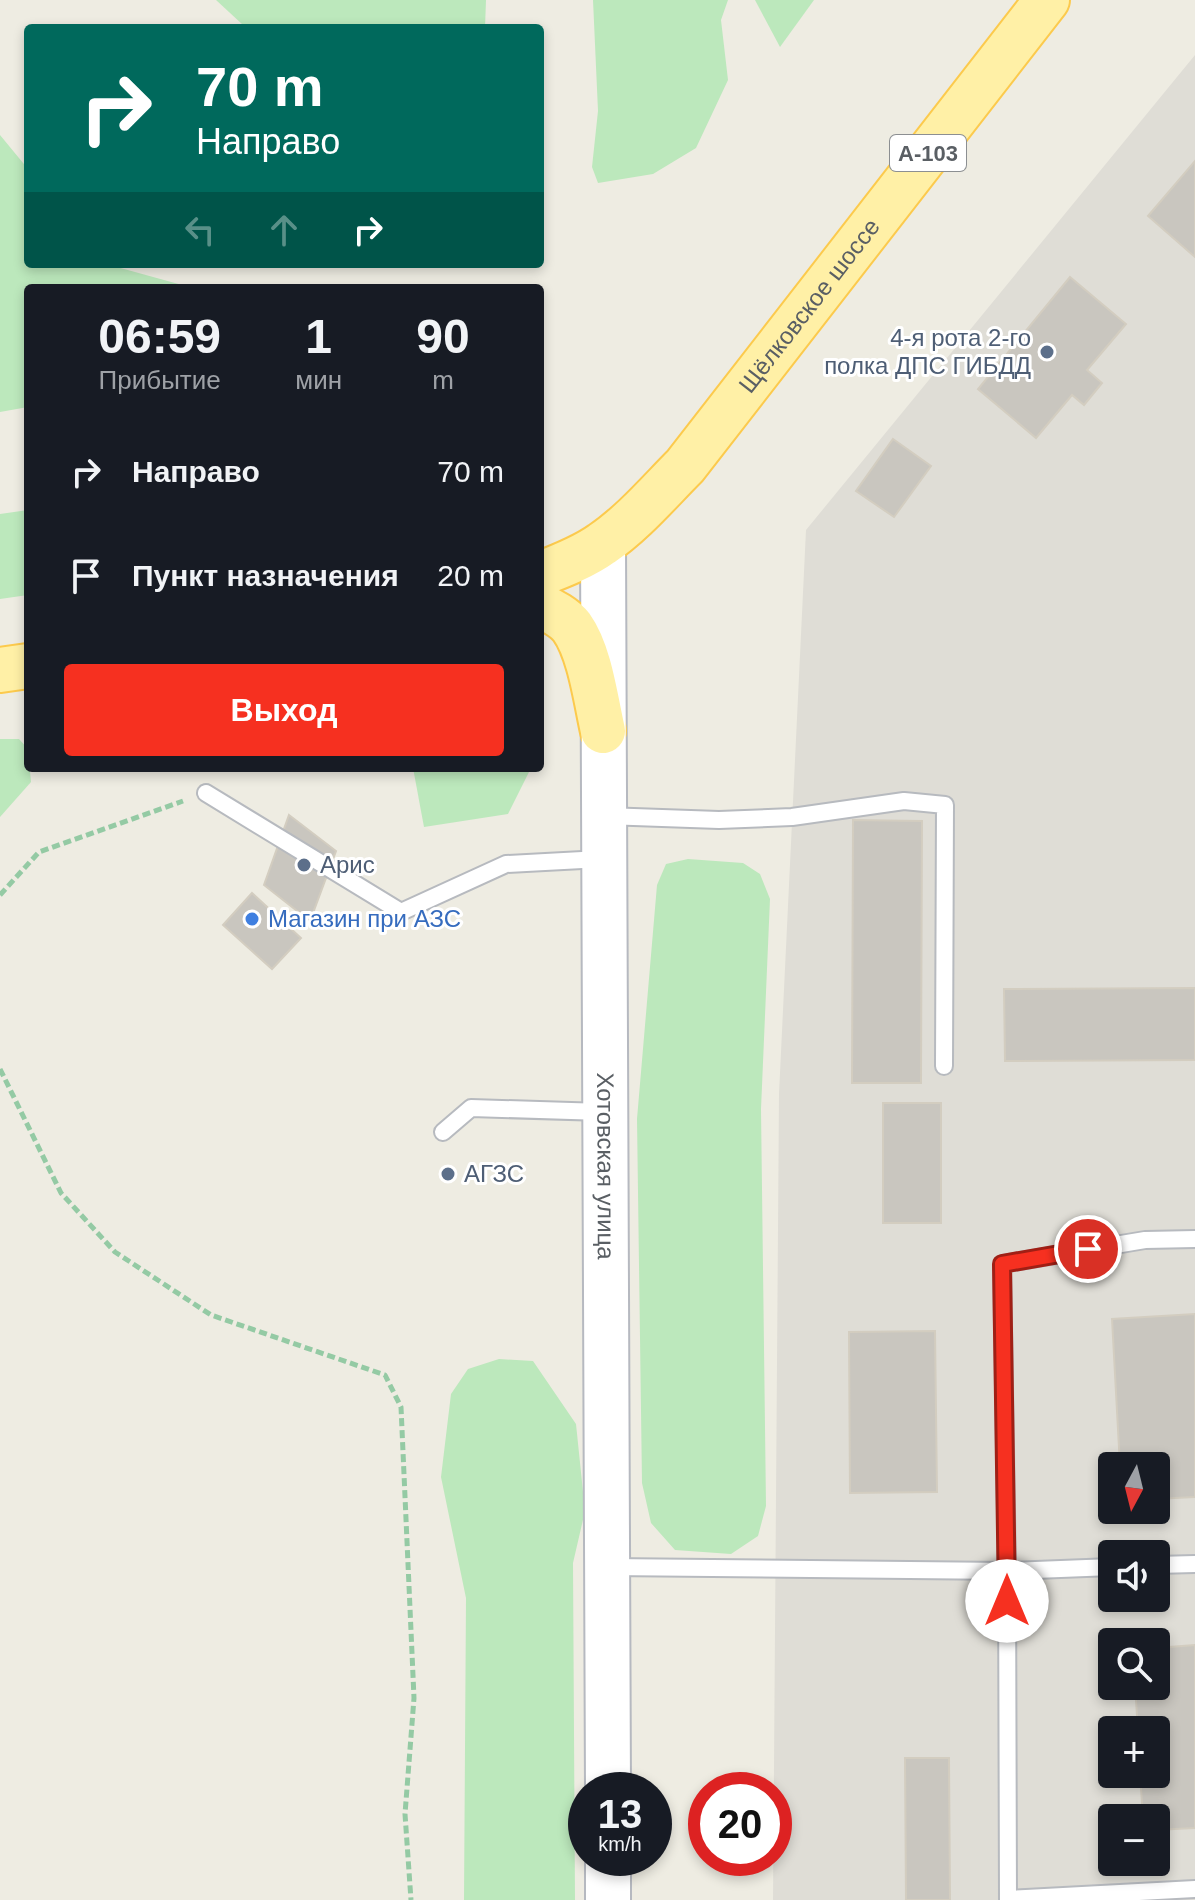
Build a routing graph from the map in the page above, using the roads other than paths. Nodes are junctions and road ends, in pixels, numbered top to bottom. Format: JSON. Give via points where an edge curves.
{"nodes":[{"id":1,"x":1047,"y":0,"type":"edge"},
{"id":2,"x":603,"y":544,"type":"junction"},
{"id":3,"x":544,"y":572,"type":"edge"},
{"id":4,"x":544,"y":608,"type":"edge"},
{"id":5,"x":24,"y":667,"type":"edge"},
{"id":6,"x":0,"y":670,"type":"edge"},
{"id":7,"x":603,"y":731,"type":"junction"},
{"id":8,"x":206,"y":793,"type":"road end"},
{"id":9,"x":604,"y":816,"type":"junction"},
{"id":10,"x":604,"y":858,"type":"junction"},
{"id":11,"x":944,"y":1066,"type":"dead end"},
{"id":12,"x":605,"y":1112,"type":"junction"},
{"id":13,"x":443,"y":1132,"type":"dead end"},
{"id":14,"x":1195,"y":1239,"type":"edge"},
{"id":15,"x":1195,"y":1564,"type":"edge"},
{"id":16,"x":1170,"y":1565,"type":"edge"},
{"id":17,"x":607,"y":1567,"type":"junction"},
{"id":18,"x":1098,"y":1568,"type":"edge"},
{"id":19,"x":1007,"y":1571,"type":"junction"},
{"id":20,"x":608,"y":1772,"type":"edge"},
{"id":21,"x":608,"y":1876,"type":"edge"},
{"id":22,"x":1195,"y":1889,"type":"edge"},
{"id":23,"x":608,"y":1900,"type":"edge"}],
"edges":[{"from":1,"to":2,"type":"main road","name":"Щёлковское шоссе","number":"А-103","via":[[685,466]]},
{"from":2,"to":3,"type":"main road","name":"Щёлковское шоссе","number":"А-103"},
{"from":2,"to":7,"type":"street","name":"Хотовская улица"},
{"from":4,"to":7,"type":"main road","via":[[571,626],[584,654]]},
{"from":5,"to":6,"type":"main road"},
{"from":7,"to":9,"type":"street","name":"Хотовская улица"},
{"from":8,"to":10,"type":"lane","via":[[401,912],[506,864]]},
{"from":9,"to":10,"type":"street","name":"Хотовская улица"},
{"from":9,"to":11,"type":"lane","via":[[719,820],[792,817],[904,801],[945,805]]},
{"from":10,"to":12,"type":"street","name":"Хотовская улица"},
{"from":12,"to":13,"type":"lane","via":[[471,1108]]},
{"from":12,"to":17,"type":"street","name":"Хотовская улица"},
{"from":14,"to":19,"type":"lane","via":[[1145,1240],[1002,1264]]},
{"from":15,"to":16,"type":"lane"},
{"from":17,"to":19,"type":"lane"},
{"from":17,"to":20,"type":"street","name":"Хотовская улица"},
{"from":18,"to":19,"type":"lane"},
{"from":19,"to":22,"type":"lane","via":[[1008,1899]]},
{"from":21,"to":23,"type":"street"}]}
